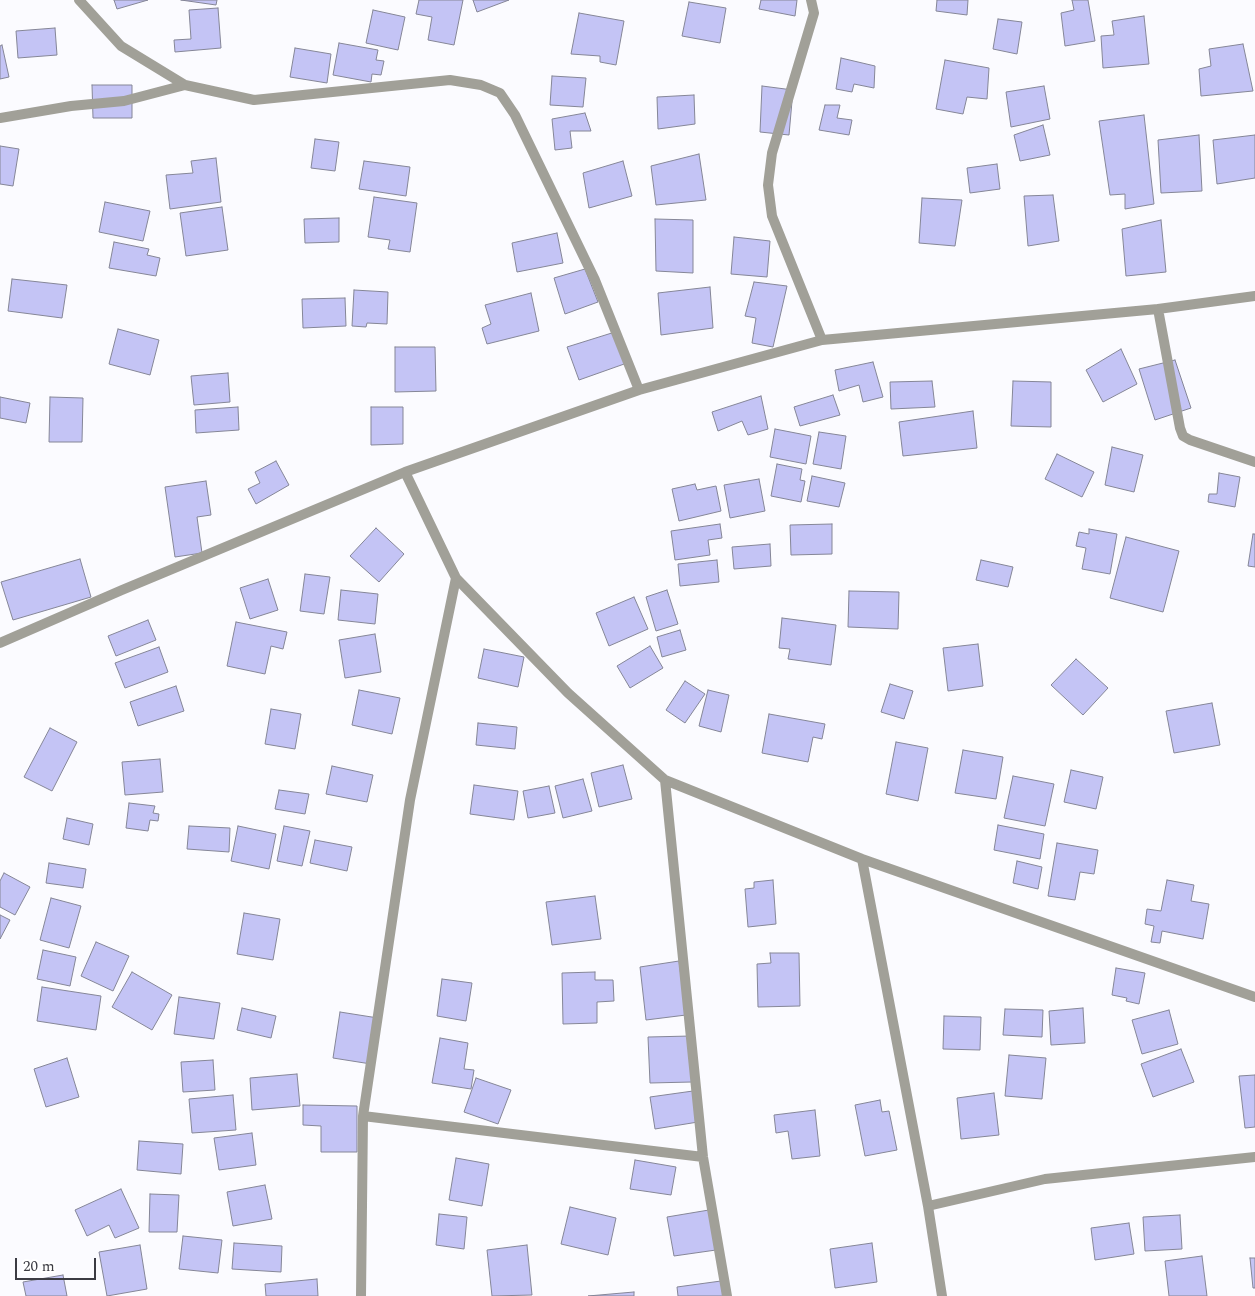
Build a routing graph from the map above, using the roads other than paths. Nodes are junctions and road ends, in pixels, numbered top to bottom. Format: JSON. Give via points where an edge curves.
{"nodes":[{"id":1,"x":79,"y":0,"type":"edge"},
{"id":2,"x":811,"y":0,"type":"edge"},
{"id":3,"x":185,"y":85,"type":"junction"},
{"id":4,"x":0,"y":118,"type":"edge"},
{"id":5,"x":1255,"y":296,"type":"edge"},
{"id":6,"x":1158,"y":309,"type":"junction"},
{"id":7,"x":822,"y":340,"type":"junction"},
{"id":8,"x":639,"y":390,"type":"junction"},
{"id":9,"x":1255,"y":462,"type":"edge"},
{"id":10,"x":405,"y":472,"type":"junction"},
{"id":11,"x":456,"y":578,"type":"junction"},
{"id":12,"x":0,"y":643,"type":"edge"},
{"id":13,"x":665,"y":780,"type":"junction"},
{"id":14,"x":862,"y":859,"type":"junction"},
{"id":15,"x":1255,"y":998,"type":"edge"},
{"id":16,"x":363,"y":1116,"type":"junction"},
{"id":17,"x":703,"y":1156,"type":"junction"},
{"id":18,"x":1255,"y":1157,"type":"edge"},
{"id":19,"x":928,"y":1206,"type":"junction"},
{"id":20,"x":360,"y":1296,"type":"edge"},
{"id":21,"x":727,"y":1296,"type":"edge"},
{"id":22,"x":942,"y":1296,"type":"edge"}],
"edges":[{"from":1,"to":3,"type":"street","via":[[121,46]]},
{"from":2,"to":7,"type":"street","via":[[814,13],[772,153],[768,185],[772,216]]},
{"from":3,"to":4,"type":"street","via":[[124,101]]},
{"from":3,"to":8,"type":"street","via":[[254,100],[450,80],[500,93],[515,115],[595,280]]},
{"from":5,"to":6,"type":"street"},
{"from":6,"to":7,"type":"street"},
{"from":6,"to":9,"type":"street","via":[[1183,436]]},
{"from":7,"to":8,"type":"street"},
{"from":8,"to":10,"type":"street"},
{"from":10,"to":11,"type":"street"},
{"from":10,"to":12,"type":"street"},
{"from":11,"to":13,"type":"street","via":[[568,693]]},
{"from":11,"to":16,"type":"street","via":[[410,800]]},
{"from":13,"to":14,"type":"street"},
{"from":13,"to":17,"type":"street"},
{"from":14,"to":15,"type":"street"},
{"from":14,"to":19,"type":"street"},
{"from":16,"to":17,"type":"street"},
{"from":16,"to":20,"type":"street"},
{"from":17,"to":21,"type":"street"},
{"from":18,"to":19,"type":"street","via":[[1045,1179]]},
{"from":19,"to":22,"type":"street"}]}
